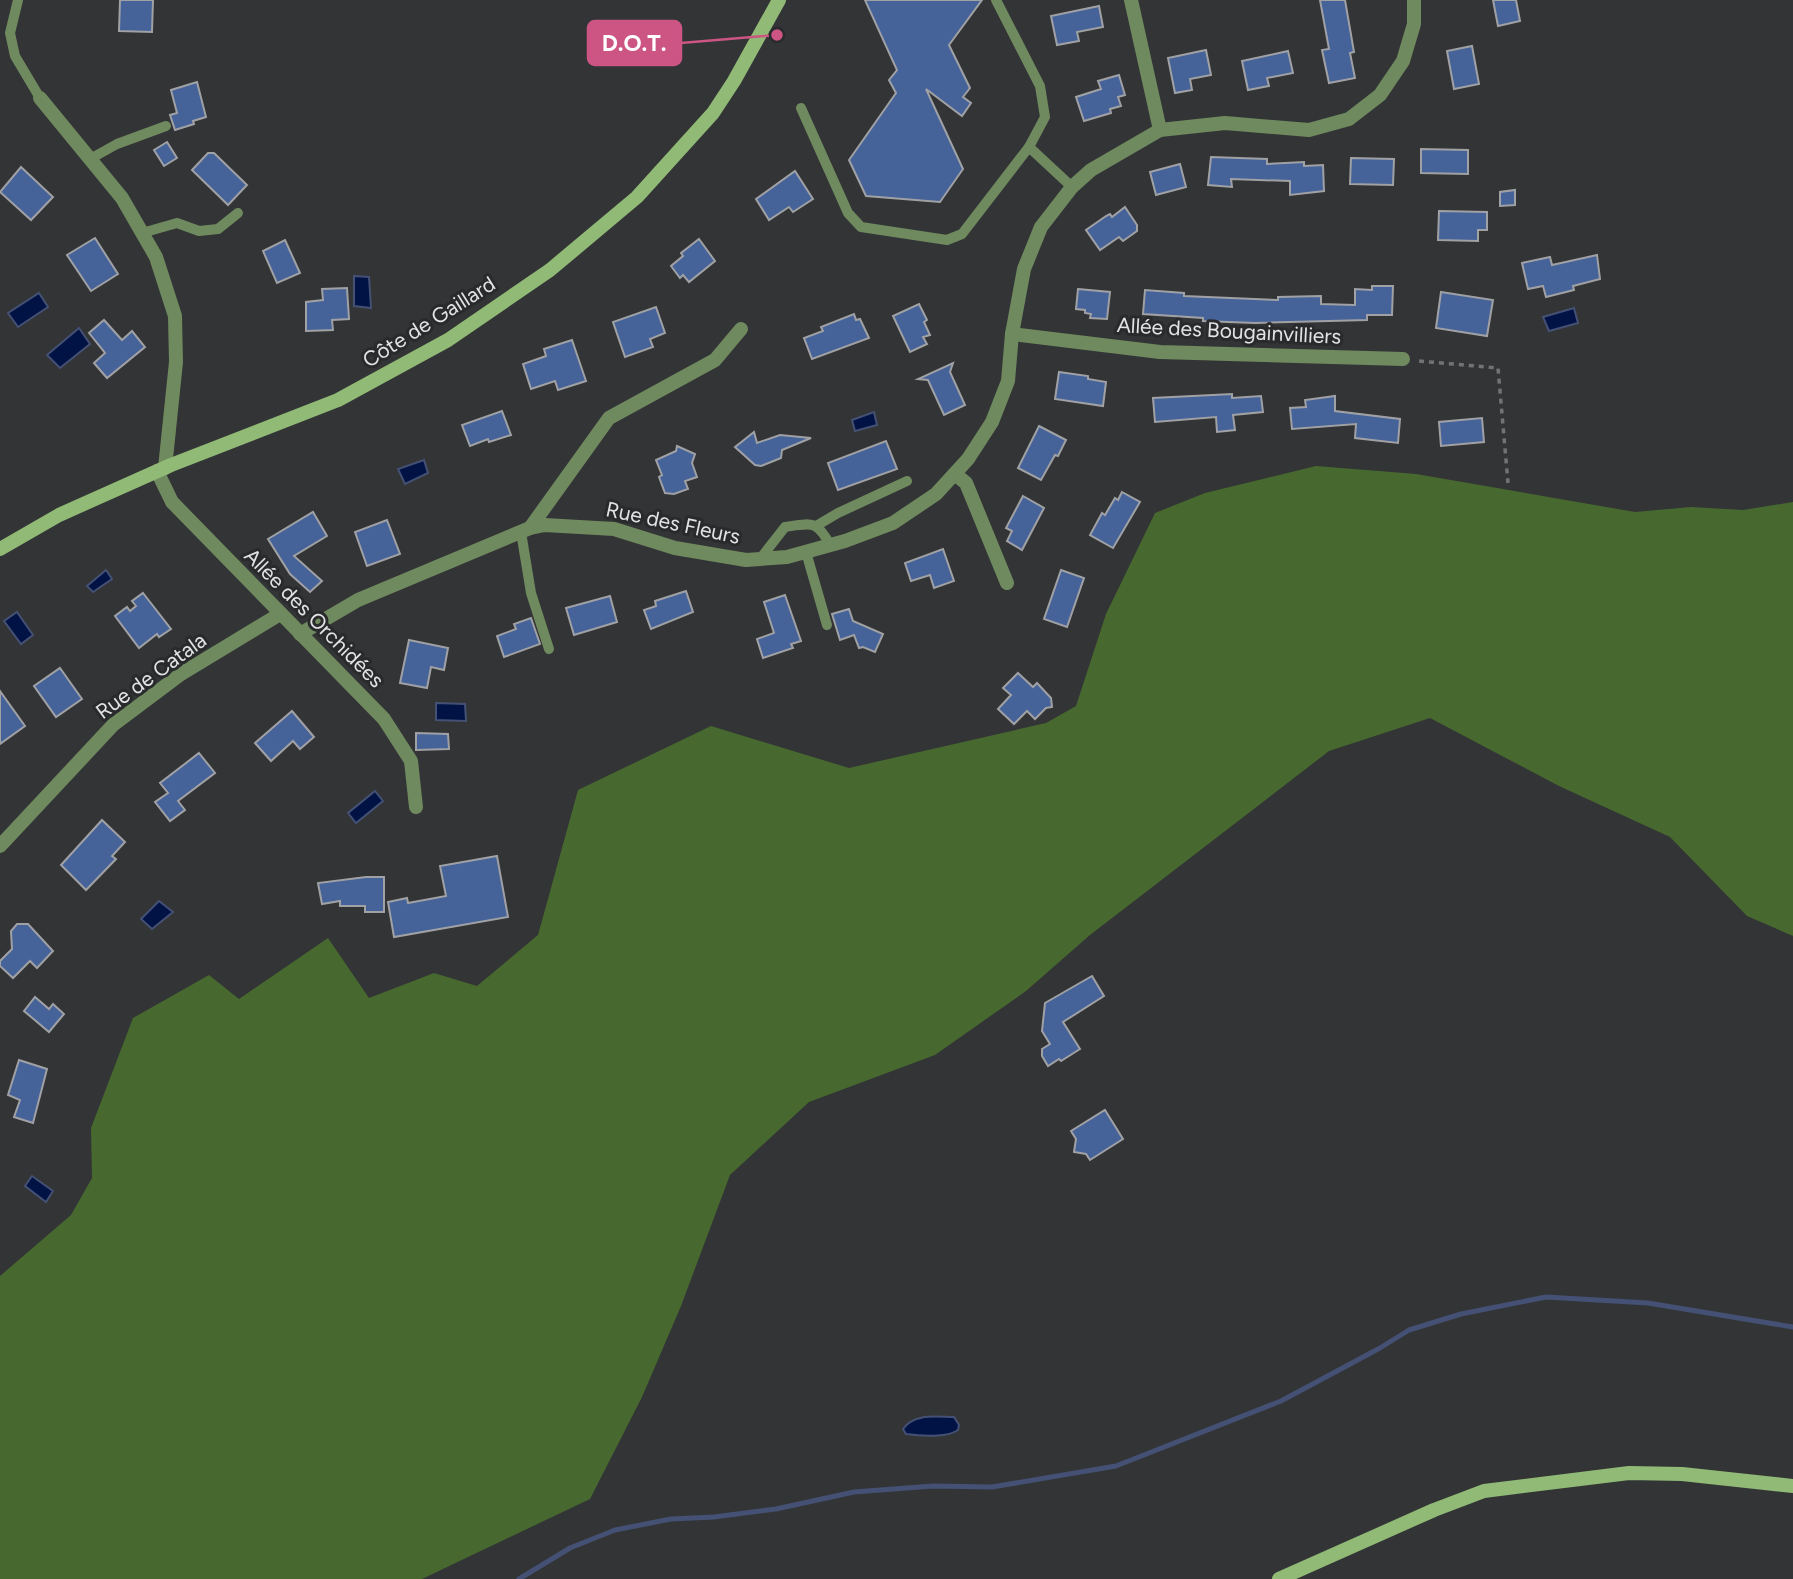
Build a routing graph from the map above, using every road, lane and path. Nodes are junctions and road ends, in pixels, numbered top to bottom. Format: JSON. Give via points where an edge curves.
{"nodes":[{"id":1,"x":18,"y":0,"type":"edge"},
{"id":2,"x":779,"y":0,"type":"edge"},
{"id":3,"x":996,"y":0,"type":"edge"},
{"id":4,"x":1131,"y":0,"type":"edge"},
{"id":5,"x":1414,"y":0,"type":"edge"},
{"id":6,"x":40,"y":98,"type":"joint"},
{"id":7,"x":801,"y":108,"type":"dead end"},
{"id":8,"x":166,"y":125,"type":"dead end"},
{"id":9,"x":1160,"y":130,"type":"junction"},
{"id":10,"x":1030,"y":147,"type":"junction"},
{"id":11,"x":90,"y":159,"type":"junction"},
{"id":12,"x":1072,"y":187,"type":"junction"},
{"id":13,"x":238,"y":213,"type":"dead end"},
{"id":14,"x":142,"y":233,"type":"junction"},
{"id":15,"x":741,"y":329,"type":"dead end"},
{"id":16,"x":1012,"y":334,"type":"junction"},
{"id":17,"x":1403,"y":359,"type":"joint"},
{"id":18,"x":161,"y":469,"type":"junction"},
{"id":19,"x":954,"y":474,"type":"junction"},
{"id":20,"x":907,"y":481,"type":"dead end"},
{"id":21,"x":1508,"y":483,"type":"dead end"},
{"id":22,"x":816,"y":526,"type":"junction"},
{"id":23,"x":526,"y":530,"type":"junction"},
{"id":24,"x":830,"y":545,"type":"junction"},
{"id":25,"x":0,"y":549,"type":"edge"},
{"id":26,"x":806,"y":552,"type":"junction"},
{"id":27,"x":761,"y":559,"type":"junction"},
{"id":28,"x":1007,"y":583,"type":"dead end"},
{"id":29,"x":280,"y":614,"type":"junction"},
{"id":30,"x":827,"y":625,"type":"dead end"},
{"id":31,"x":300,"y":634,"type":"junction"},
{"id":32,"x":549,"y":649,"type":"dead end"},
{"id":33,"x":416,"y":807,"type":"dead end"},
{"id":34,"x":0,"y":846,"type":"edge"},
{"id":35,"x":1793,"y":1486,"type":"edge"},
{"id":36,"x":1279,"y":1579,"type":"edge"}],
"edges":[{"from":1,"to":6,"type":"lane","via":[[10,33],[15,56]]},
{"from":2,"to":18,"type":"street","name":"Côte de Gaillard","via":[[706,121],[637,197],[550,270],[449,340],[350,394]]},
{"from":3,"to":10,"type":"lane","via":[[1040,86],[1045,117]]},
{"from":4,"to":9,"type":"street"},
{"from":5,"to":9,"type":"street","name":"Rue des Fleurs","via":[[1414,24],[1403,61],[1380,95],[1349,119],[1310,130],[1225,123]]},
{"from":6,"to":11,"type":"street"},
{"from":7,"to":10,"type":"lane","via":[[848,213],[861,227],[888,232],[947,240],[962,233]]},
{"from":8,"to":11,"type":"lane"},
{"from":9,"to":12,"type":"street","name":"Rue des Fleurs","via":[[1091,170]]},
{"from":10,"to":12,"type":"lane"},
{"from":11,"to":14,"type":"street","via":[[122,198]]},
{"from":12,"to":16,"type":"street","name":"Rue des Fleurs","via":[[1041,227],[1024,269]]},
{"from":13,"to":14,"type":"lane","via":[[218,229],[199,231],[177,223]]},
{"from":14,"to":18,"type":"street","via":[[156,257],[175,316],[176,362]]},
{"from":15,"to":23,"type":"street","via":[[715,359],[609,418]]},
{"from":16,"to":17,"type":"street","name":"Allée des Bougainvilliers","via":[[1160,352]]},
{"from":16,"to":19,"type":"street","name":"Rue des Fleurs","via":[[1008,381],[992,422]]},
{"from":17,"to":21,"type":"path","via":[[1498,368]]},
{"from":18,"to":25,"type":"street","name":"Côte de Gaillard","via":[[59,515]]},
{"from":18,"to":29,"type":"street","name":"Allée des Orchidées","via":[[172,502]]},
{"from":19,"to":24,"type":"street","name":"Rue des Fleurs","via":[[936,494],[893,523]]},
{"from":19,"to":28,"type":"street","via":[[966,484]]},
{"from":20,"to":22,"type":"lane"},
{"from":22,"to":24,"type":"lane"},
{"from":22,"to":27,"type":"lane","via":[[785,527]]},
{"from":23,"to":27,"type":"street","name":"Rue des Fleurs","via":[[545,525],[614,529],[676,548]]},
{"from":23,"to":31,"type":"street","name":"Rue des Fleurs","via":[[358,600]]},
{"from":23,"to":32,"type":"lane","via":[[531,593]]},
{"from":24,"to":26,"type":"street","name":"Rue des Fleurs"},
{"from":26,"to":27,"type":"street","name":"Rue des Fleurs"},
{"from":26,"to":30,"type":"lane"},
{"from":29,"to":31,"type":"street","name":"Allée des Orchidées"},
{"from":29,"to":34,"type":"street","name":"Rue de Catala","via":[[181,674],[113,725]]},
{"from":31,"to":33,"type":"street","name":"Allée des Orchidées","via":[[384,719],[411,761]]},
{"from":35,"to":36,"type":"street","via":[[1629,1473],[1484,1492]]}]}
